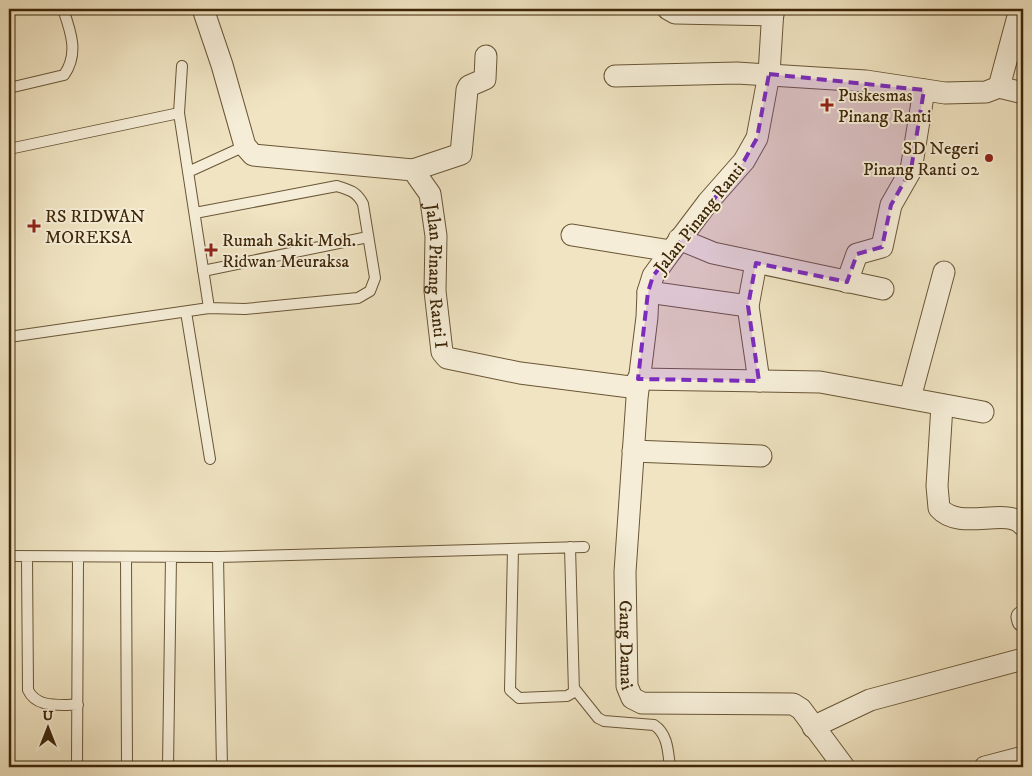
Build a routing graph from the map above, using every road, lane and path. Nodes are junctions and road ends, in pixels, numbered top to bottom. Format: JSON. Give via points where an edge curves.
{"nodes":[{"id":1,"x":64,"y":9,"type":"edge"},
{"id":2,"x":203,"y":9,"type":"edge"},
{"id":3,"x":668,"y":9,"type":"edge"},
{"id":4,"x":1020,"y":9,"type":"edge"},
{"id":5,"x":773,"y":12,"type":"edge"},
{"id":6,"x":486,"y":56,"type":"dead end"},
{"id":7,"x":182,"y":66,"type":"dead end"},
{"id":8,"x":769,"y":74,"type":"junction"},
{"id":9,"x":615,"y":76,"type":"dead end"},
{"id":10,"x":999,"y":87,"type":"junction"},
{"id":11,"x":9,"y":88,"type":"edge"},
{"id":12,"x":924,"y":90,"type":"junction"},
{"id":13,"x":1023,"y":93,"type":"edge"},
{"id":14,"x":179,"y":113,"type":"junction"},
{"id":15,"x":245,"y":146,"type":"junction"},
{"id":16,"x":9,"y":148,"type":"edge"},
{"id":17,"x":413,"y":170,"type":"junction"},
{"id":18,"x":188,"y":172,"type":"junction"},
{"id":19,"x":195,"y":213,"type":"junction"},
{"id":20,"x":572,"y":235,"type":"dead end"},
{"id":21,"x":368,"y":237,"type":"junction"},
{"id":22,"x":675,"y":245,"type":"junction"},
{"id":23,"x":756,"y":263,"type":"junction"},
{"id":24,"x":203,"y":270,"type":"junction"},
{"id":25,"x":944,"y":272,"type":"dead end"},
{"id":26,"x":847,"y":282,"type":"junction"},
{"id":27,"x":883,"y":289,"type":"dead end"},
{"id":28,"x":648,"y":292,"type":"junction"},
{"id":29,"x":748,"y":306,"type":"junction"},
{"id":30,"x":209,"y":308,"type":"junction"},
{"id":31,"x":186,"y":312,"type":"junction"},
{"id":32,"x":9,"y":337,"type":"edge"},
{"id":33,"x":759,"y":381,"type":"junction"},
{"id":34,"x":638,"y":383,"type":"junction"},
{"id":35,"x":910,"y":398,"type":"junction"},
{"id":36,"x":942,"y":405,"type":"junction"},
{"id":37,"x":983,"y":412,"type":"dead end"},
{"id":38,"x":634,"y":451,"type":"junction"},
{"id":39,"x":761,"y":456,"type":"dead end"},
{"id":40,"x":210,"y":459,"type":"dead end"},
{"id":41,"x":629,"y":519,"type":"joint"},
{"id":42,"x":1023,"y":525,"type":"edge"},
{"id":43,"x":570,"y":548,"type":"junction"},
{"id":44,"x":584,"y":548,"type":"dead end"},
{"id":45,"x":513,"y":549,"type":"junction"},
{"id":46,"x":9,"y":556,"type":"edge"},
{"id":47,"x":27,"y":556,"type":"junction"},
{"id":48,"x":78,"y":557,"type":"junction"},
{"id":49,"x":171,"y":557,"type":"junction"},
{"id":50,"x":126,"y":558,"type":"junction"},
{"id":51,"x":218,"y":558,"type":"junction"},
{"id":52,"x":1023,"y":659,"type":"edge"},
{"id":53,"x":574,"y":688,"type":"junction"},
{"id":54,"x":78,"y":704,"type":"junction"},
{"id":55,"x":813,"y":727,"type":"junction"},
{"id":56,"x":1023,"y":757,"type":"edge"},
{"id":57,"x":77,"y":767,"type":"edge"},
{"id":58,"x":127,"y":767,"type":"edge"},
{"id":59,"x":168,"y":767,"type":"edge"},
{"id":60,"x":222,"y":767,"type":"edge"},
{"id":61,"x":670,"y":767,"type":"edge"},
{"id":62,"x":844,"y":767,"type":"edge"},
{"id":63,"x":985,"y":767,"type":"edge"}],
"edges":[{"from":1,"to":11,"type":"lane","via":[[72,36],[72,64],[64,75]]},
{"from":2,"to":15,"type":"street"},
{"from":3,"to":5,"type":"street","via":[[675,13]]},
{"from":4,"to":10,"type":"street"},
{"from":5,"to":8,"type":"street","name":"Jalan Pinang Ranti"},
{"from":6,"to":17,"type":"street","via":[[484,80],[467,90],[461,154]]},
{"from":7,"to":14,"type":"lane"},
{"from":8,"to":9,"type":"street"},
{"from":8,"to":12,"type":"street","via":[[866,81]]},
{"from":8,"to":22,"type":"street","name":"Jalan Pinang Ranti","via":[[757,138],[744,161]]},
{"from":10,"to":12,"type":"street","via":[[971,94]]},
{"from":10,"to":13,"type":"street"},
{"from":12,"to":26,"type":"street","via":[[911,170],[891,205],[882,247],[856,254]]},
{"from":14,"to":16,"type":"lane"},
{"from":14,"to":18,"type":"lane"},
{"from":15,"to":17,"type":"street","via":[[253,155]]},
{"from":15,"to":18,"type":"lane"},
{"from":17,"to":34,"type":"street","name":"Jalan Pinang Ranti I","via":[[430,194],[436,236],[435,291],[442,352],[447,358],[520,373]]},
{"from":18,"to":19,"type":"lane"},
{"from":19,"to":21,"type":"lane","via":[[337,186],[359,195]]},
{"from":19,"to":24,"type":"lane"},
{"from":20,"to":22,"type":"street"},
{"from":21,"to":24,"type":"lane"},
{"from":21,"to":30,"type":"lane","via":[[374,278],[370,292],[364,296],[244,309]]},
{"from":22,"to":23,"type":"street"},
{"from":22,"to":28,"type":"street","name":"Jalan Pinang Ranti","via":[[654,276]]},
{"from":23,"to":26,"type":"street"},
{"from":23,"to":29,"type":"street"},
{"from":24,"to":30,"type":"lane"},
{"from":25,"to":35,"type":"street"},
{"from":26,"to":27,"type":"street"},
{"from":28,"to":29,"type":"street"},
{"from":28,"to":34,"type":"street","name":"Jalan Pinang Ranti"},
{"from":29,"to":33,"type":"street"},
{"from":30,"to":31,"type":"lane"},
{"from":31,"to":32,"type":"lane"},
{"from":31,"to":40,"type":"lane"},
{"from":33,"to":34,"type":"street","name":"Jalan Pinang Ranti I"},
{"from":33,"to":35,"type":"street","name":"Jalan Pinang Ranti I","via":[[820,382]]},
{"from":34,"to":38,"type":"street","name":"Jalan Pinang Ranti"},
{"from":35,"to":36,"type":"street","name":"Jalan Pinang Ranti I"},
{"from":36,"to":37,"type":"street","name":"Jalan Pinang Ranti I"},
{"from":36,"to":42,"type":"street","via":[[936,486],[939,508],[958,518],[1016,519]]},
{"from":38,"to":39,"type":"street"},
{"from":38,"to":41,"type":"street","name":"Jalan Pinang Ranti"},
{"from":41,"to":55,"type":"street","name":"Gang Damai","via":[[625,611],[627,686],[632,698],[642,703],[793,704],[801,709]]},
{"from":43,"to":44,"type":"lane"},
{"from":43,"to":45,"type":"lane"},
{"from":43,"to":53,"type":"lane"},
{"from":45,"to":51,"type":"lane"},
{"from":45,"to":53,"type":"lane","via":[[511,693],[519,698],[571,696]]},
{"from":46,"to":47,"type":"lane"},
{"from":47,"to":48,"type":"lane"},
{"from":47,"to":54,"type":"lane","via":[[28,690],[38,702]]},
{"from":48,"to":50,"type":"lane"},
{"from":48,"to":54,"type":"lane"},
{"from":49,"to":50,"type":"lane"},
{"from":49,"to":51,"type":"lane"},
{"from":49,"to":59,"type":"lane"},
{"from":50,"to":58,"type":"lane"},
{"from":51,"to":60,"type":"lane"},
{"from":52,"to":55,"type":"street","via":[[870,700]]},
{"from":53,"to":61,"type":"lane","via":[[604,721],[654,724],[659,728],[667,747]]},
{"from":54,"to":57,"type":"lane"},
{"from":55,"to":62,"type":"street"},
{"from":56,"to":63,"type":"street"}]}
